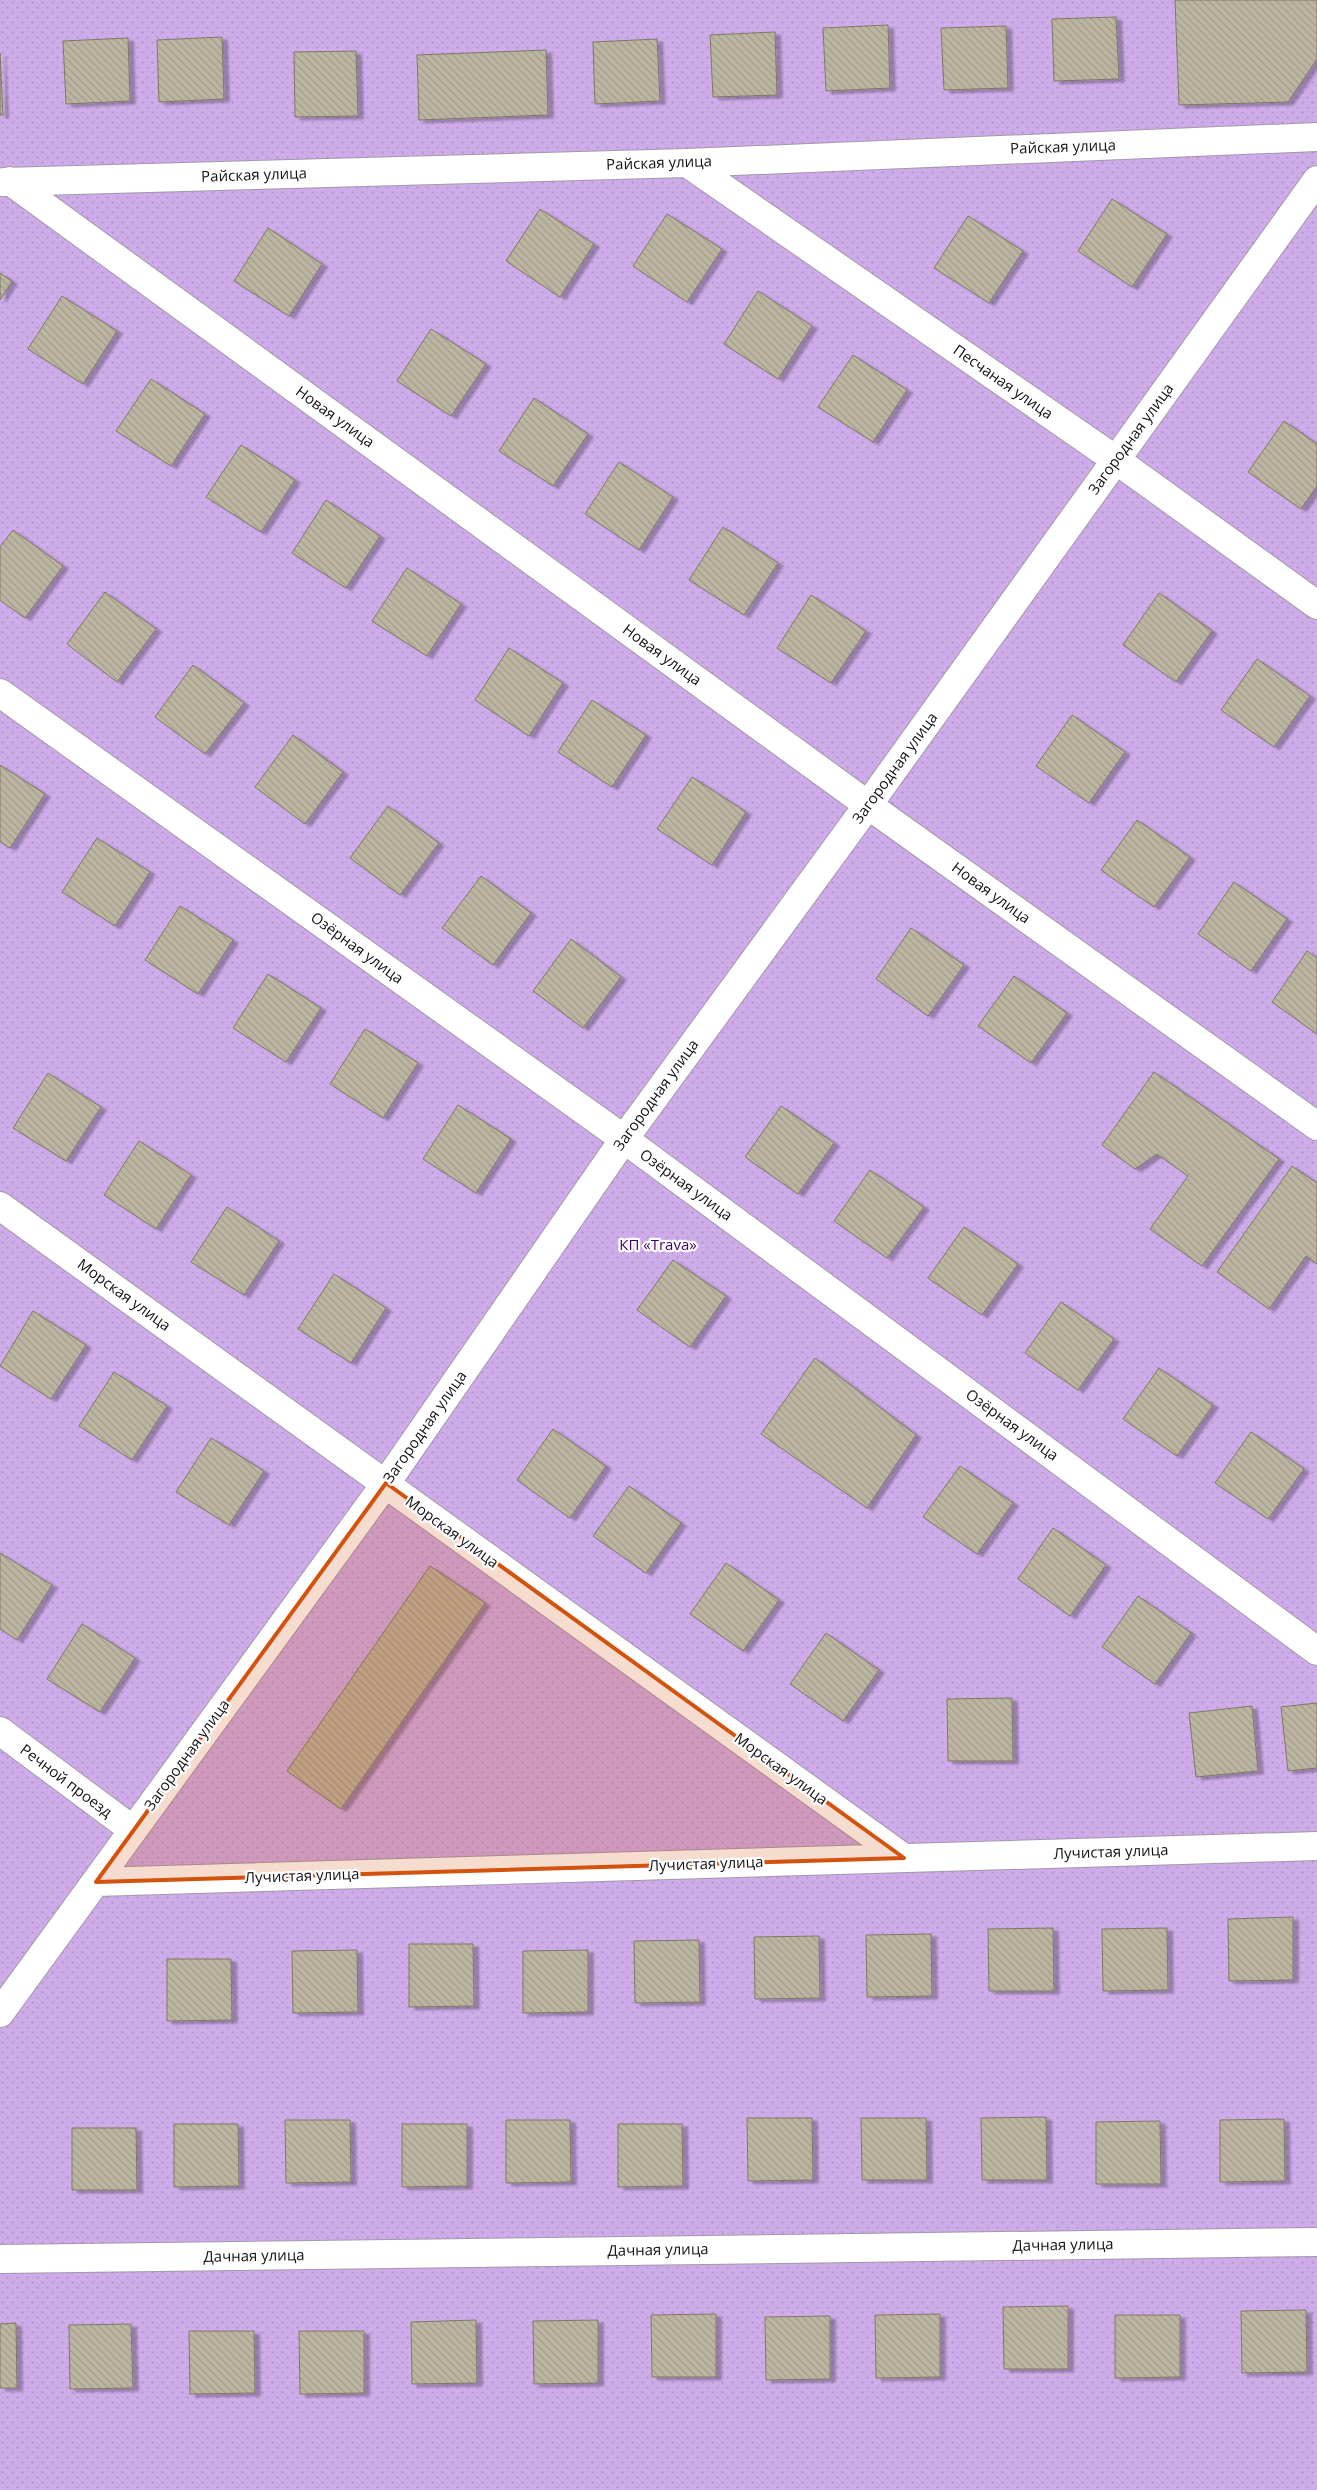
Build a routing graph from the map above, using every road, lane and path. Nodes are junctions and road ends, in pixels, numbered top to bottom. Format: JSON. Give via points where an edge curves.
{"nodes":[{"id":1,"x":1317,"y":137,"type":"edge"},
{"id":2,"x":687,"y":162,"type":"junction"},
{"id":3,"x":1317,"y":180,"type":"edge"},
{"id":4,"x":5,"y":182,"type":"edge"},
{"id":5,"x":1116,"y":460,"type":"junction"},
{"id":6,"x":1317,"y":605,"type":"edge"},
{"id":7,"x":0,"y":693,"type":"edge"},
{"id":8,"x":868,"y":805,"type":"junction"},
{"id":9,"x":1317,"y":1126,"type":"edge"},
{"id":10,"x":624,"y":1139,"type":"junction"},
{"id":11,"x":0,"y":1206,"type":"edge"},
{"id":12,"x":386,"y":1483,"type":"junction"},
{"id":13,"x":1317,"y":1651,"type":"edge"},
{"id":14,"x":0,"y":1732,"type":"edge"},
{"id":15,"x":133,"y":1830,"type":"junction"},
{"id":16,"x":1317,"y":1846,"type":"edge"},
{"id":17,"x":904,"y":1858,"type":"junction"},
{"id":18,"x":96,"y":1882,"type":"junction"},
{"id":19,"x":0,"y":2013,"type":"edge"},
{"id":20,"x":1317,"y":2242,"type":"edge"},
{"id":21,"x":0,"y":2259,"type":"edge"}],
"edges":[{"from":1,"to":2,"type":"street","name":"Райская улица"},
{"from":2,"to":4,"type":"street","name":"Райская улица"},
{"from":2,"to":5,"type":"street","name":"Песчаная улица"},
{"from":3,"to":5,"type":"street","name":"Загородная улица"},
{"from":4,"to":8,"type":"street","name":"Новая улица"},
{"from":5,"to":6,"type":"street","name":"Песчаная улица"},
{"from":5,"to":8,"type":"street","name":"Загородная улица"},
{"from":7,"to":10,"type":"street","name":"Озёрная улица"},
{"from":8,"to":9,"type":"street","name":"Новая улица"},
{"from":8,"to":10,"type":"street","name":"Загородная улица"},
{"from":10,"to":12,"type":"street","name":"Загородная улица"},
{"from":10,"to":13,"type":"street","name":"Озёрная улица"},
{"from":11,"to":12,"type":"street","name":"Морская улица"},
{"from":12,"to":15,"type":"street","name":"Загородная улица"},
{"from":12,"to":17,"type":"street","name":"Морская улица"},
{"from":14,"to":15,"type":"street","name":"Речной проезд"},
{"from":15,"to":18,"type":"street","name":"Загородная улица"},
{"from":16,"to":17,"type":"street","name":"Лучистая улица"},
{"from":17,"to":18,"type":"street","name":"Лучистая улица"},
{"from":18,"to":19,"type":"street","name":"Загородная улица"},
{"from":20,"to":21,"type":"street","name":"Дачная улица"}]}
